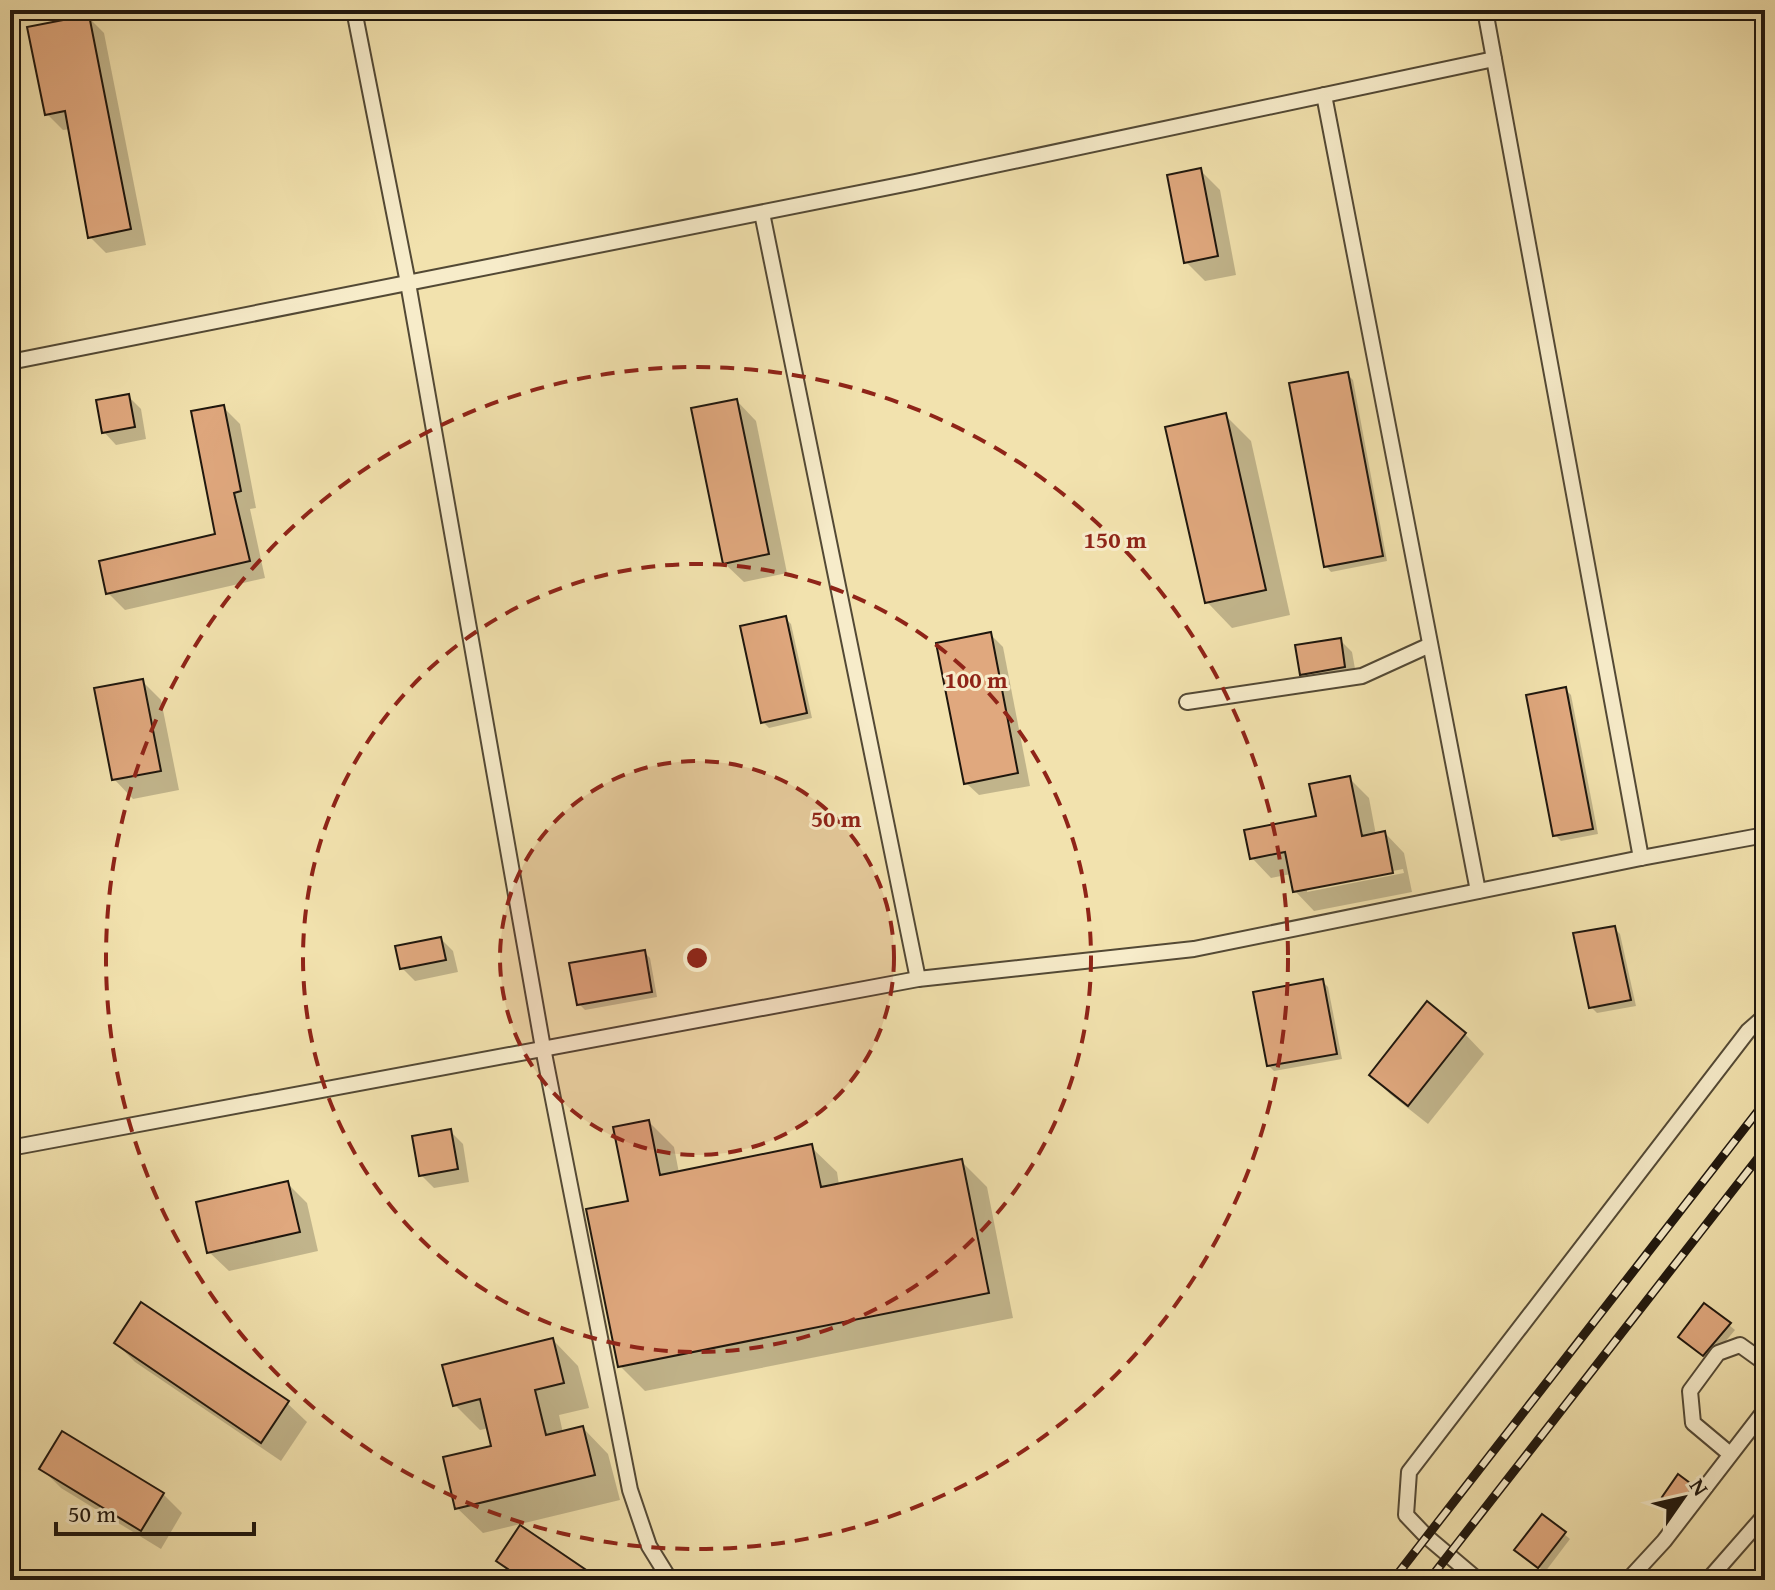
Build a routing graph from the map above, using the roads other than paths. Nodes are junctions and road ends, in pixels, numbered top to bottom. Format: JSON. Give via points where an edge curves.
{"nodes":[{"id":1,"x":354,"y":10,"type":"edge"},
{"id":2,"x":1485,"y":10,"type":"edge"},
{"id":3,"x":1494,"y":59,"type":"junction"},
{"id":4,"x":1324,"y":95,"type":"junction"},
{"id":5,"x":762,"y":213,"type":"junction"},
{"id":6,"x":408,"y":283,"type":"junction"},
{"id":7,"x":10,"y":362,"type":"edge"},
{"id":8,"x":1430,"y":645,"type":"junction"},
{"id":9,"x":1187,"y":702,"type":"dead end"},
{"id":10,"x":1765,"y":835,"type":"edge"},
{"id":11,"x":1641,"y":858,"type":"junction"},
{"id":12,"x":1478,"y":891,"type":"junction"},
{"id":13,"x":918,"y":979,"type":"junction"},
{"id":14,"x":1765,"y":1016,"type":"edge"},
{"id":15,"x":543,"y":1048,"type":"junction"},
{"id":16,"x":10,"y":1148,"type":"edge"},
{"id":17,"x":1765,"y":1363,"type":"edge"},
{"id":18,"x":1765,"y":1410,"type":"edge"},
{"id":19,"x":1730,"y":1454,"type":"junction"},
{"id":20,"x":1765,"y":1515,"type":"edge"},
{"id":21,"x":670,"y":1580,"type":"edge"},
{"id":22,"x":1478,"y":1580,"type":"edge"},
{"id":23,"x":1628,"y":1580,"type":"edge"},
{"id":24,"x":1708,"y":1580,"type":"edge"}],
"edges":[{"from":1,"to":6,"type":"lane"},
{"from":2,"to":3,"type":"lane"},
{"from":3,"to":4,"type":"lane"},
{"from":3,"to":11,"type":"lane"},
{"from":4,"to":5,"type":"lane"},
{"from":4,"to":8,"type":"lane"},
{"from":5,"to":6,"type":"lane"},
{"from":5,"to":13,"type":"lane"},
{"from":6,"to":7,"type":"lane"},
{"from":6,"to":15,"type":"lane"},
{"from":8,"to":9,"type":"lane","via":[[1362,676]]},
{"from":8,"to":12,"type":"lane"},
{"from":10,"to":11,"type":"lane"},
{"from":11,"to":12,"type":"lane"},
{"from":12,"to":13,"type":"lane","via":[[1194,949]]},
{"from":13,"to":15,"type":"lane"},
{"from":14,"to":22,"type":"lane","via":[[1748,1031],[1409,1472],[1406,1515]]},
{"from":15,"to":16,"type":"lane"},
{"from":15,"to":21,"type":"lane","via":[[630,1490],[649,1546]]},
{"from":17,"to":19,"type":"lane","via":[[1740,1345],[1718,1353],[1690,1391],[1693,1423]]},
{"from":18,"to":19,"type":"lane"},
{"from":19,"to":23,"type":"lane"},
{"from":20,"to":24,"type":"lane"}]}
